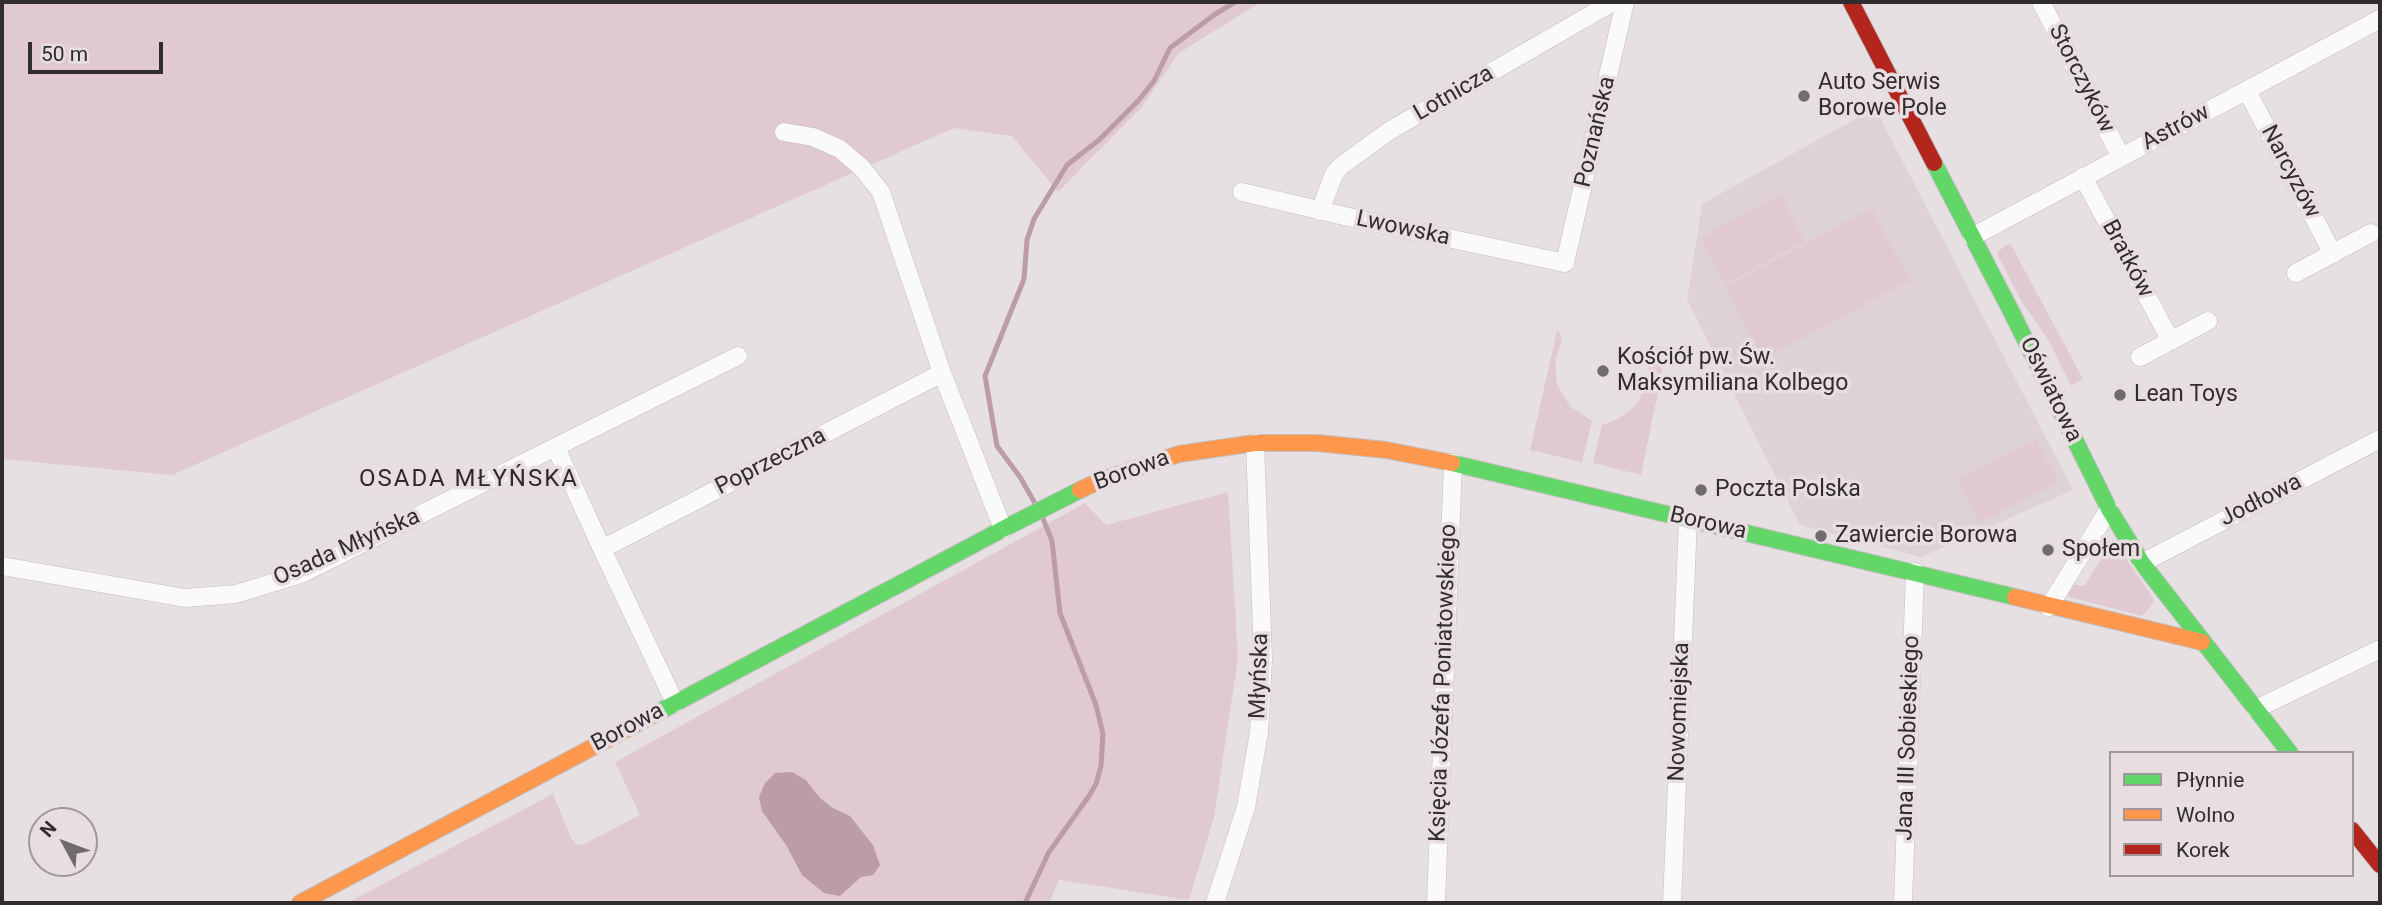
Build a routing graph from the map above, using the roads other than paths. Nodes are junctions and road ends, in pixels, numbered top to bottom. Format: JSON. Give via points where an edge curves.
{"nodes":[{"id":1,"x":1613,"y":2,"type":"edge"},
{"id":2,"x":1625,"y":2,"type":"edge"},
{"id":3,"x":1851,"y":2,"type":"edge"},
{"id":4,"x":2040,"y":2,"type":"edge"},
{"id":5,"x":2380,"y":19,"type":"edge"},
{"id":6,"x":2246,"y":91,"type":"junction"},
{"id":7,"x":784,"y":132,"type":"dead end"},
{"id":8,"x":2121,"y":157,"type":"junction"},
{"id":9,"x":2083,"y":177,"type":"junction"},
{"id":10,"x":1242,"y":192,"type":"dead end"},
{"id":11,"x":1320,"y":211,"type":"junction"},
{"id":12,"x":2371,"y":233,"type":"dead end"},
{"id":13,"x":1972,"y":237,"type":"junction"},
{"id":14,"x":2333,"y":254,"type":"junction"},
{"id":15,"x":1565,"y":263,"type":"joint"},
{"id":16,"x":2295,"y":274,"type":"dead end"},
{"id":17,"x":2208,"y":321,"type":"dead end"},
{"id":18,"x":2171,"y":341,"type":"junction"},
{"id":19,"x":738,"y":356,"type":"dead end"},
{"id":20,"x":2140,"y":357,"type":"dead end"},
{"id":21,"x":942,"y":373,"type":"junction"},
{"id":22,"x":2380,"y":439,"type":"edge"},
{"id":23,"x":1255,"y":443,"type":"junction"},
{"id":24,"x":556,"y":448,"type":"junction"},
{"id":25,"x":1453,"y":463,"type":"junction"},
{"id":26,"x":2109,"y":509,"type":"junction"},
{"id":27,"x":1688,"y":520,"type":"junction"},
{"id":28,"x":1003,"y":529,"type":"junction"},
{"id":29,"x":602,"y":549,"type":"junction"},
{"id":30,"x":2142,"y":563,"type":"junction"},
{"id":31,"x":2,"y":566,"type":"edge"},
{"id":32,"x":1915,"y":572,"type":"junction"},
{"id":33,"x":2049,"y":607,"type":"junction"},
{"id":34,"x":2202,"y":642,"type":"junction"},
{"id":35,"x":2380,"y":649,"type":"edge"},
{"id":36,"x":675,"y":703,"type":"junction"},
{"id":37,"x":2256,"y":709,"type":"junction"},
{"id":38,"x":2288,"y":751,"type":"edge"},
{"id":39,"x":2354,"y":832,"type":"edge"},
{"id":40,"x":2380,"y":865,"type":"edge"},
{"id":41,"x":300,"y":903,"type":"edge"},
{"id":42,"x":1216,"y":903,"type":"edge"},
{"id":43,"x":1436,"y":903,"type":"edge"},
{"id":44,"x":1672,"y":903,"type":"edge"},
{"id":45,"x":1903,"y":903,"type":"edge"}],
"edges":[{"from":1,"to":11,"type":"street","name":"Lotnicza","via":[[1389,131],[1334,174]]},
{"from":2,"to":15,"type":"street","name":"Poznańska"},
{"from":3,"to":13,"type":"street","name":"Oświatowa"},
{"from":4,"to":8,"type":"street","name":"Storczyków"},
{"from":5,"to":6,"type":"street","name":"Astrów"},
{"from":6,"to":8,"type":"street","name":"Astrów"},
{"from":6,"to":14,"type":"street","name":"Narcyzów"},
{"from":7,"to":21,"type":"street","via":[[840,149],[880,192]]},
{"from":8,"to":9,"type":"street","name":"Astrów"},
{"from":9,"to":13,"type":"street","name":"Astrów"},
{"from":9,"to":18,"type":"street","name":"Bratków"},
{"from":10,"to":11,"type":"street","name":"Lwowska"},
{"from":11,"to":15,"type":"street","name":"Lwowska"},
{"from":12,"to":14,"type":"street"},
{"from":13,"to":26,"type":"street","name":"Oświatowa"},
{"from":14,"to":16,"type":"street"},
{"from":17,"to":18,"type":"street"},
{"from":18,"to":20,"type":"street"},
{"from":19,"to":24,"type":"street","name":"Osada Młyńska"},
{"from":21,"to":28,"type":"street"},
{"from":21,"to":29,"type":"street","name":"Poprzeczna"},
{"from":22,"to":30,"type":"street","name":"Jodłowa"},
{"from":23,"to":25,"type":"street","name":"Borowa","via":[[1372,448]]},
{"from":23,"to":28,"type":"street","name":"Borowa","via":[[1179,454],[1099,481]]},
{"from":23,"to":42,"type":"street","name":"Młyńska","via":[[1264,659],[1259,732],[1246,807]]},
{"from":24,"to":29,"type":"street"},
{"from":24,"to":31,"type":"street","name":"Osada Młyńska","via":[[300,574],[236,594],[185,598]]},
{"from":25,"to":27,"type":"street","name":"Borowa"},
{"from":25,"to":43,"type":"street","name":"Księcia Józefa Poniatowskiego"},
{"from":26,"to":30,"type":"street","name":"Oświatowa"},
{"from":26,"to":33,"type":"street"},
{"from":27,"to":32,"type":"street","name":"Borowa"},
{"from":27,"to":44,"type":"street","name":"Nowomiejska"},
{"from":28,"to":36,"type":"street","name":"Borowa"},
{"from":29,"to":36,"type":"street"},
{"from":30,"to":34,"type":"street","name":"Oświatowa"},
{"from":32,"to":33,"type":"street","name":"Borowa"},
{"from":32,"to":45,"type":"street","name":"Jana III Sobieskiego"},
{"from":33,"to":34,"type":"street","name":"Borowa"},
{"from":34,"to":37,"type":"street","name":"Oświatowa"},
{"from":35,"to":37,"type":"street"},
{"from":36,"to":41,"type":"street","name":"Borowa"},
{"from":37,"to":38,"type":"street","name":"Oświatowa"},
{"from":39,"to":40,"type":"street"}]}
